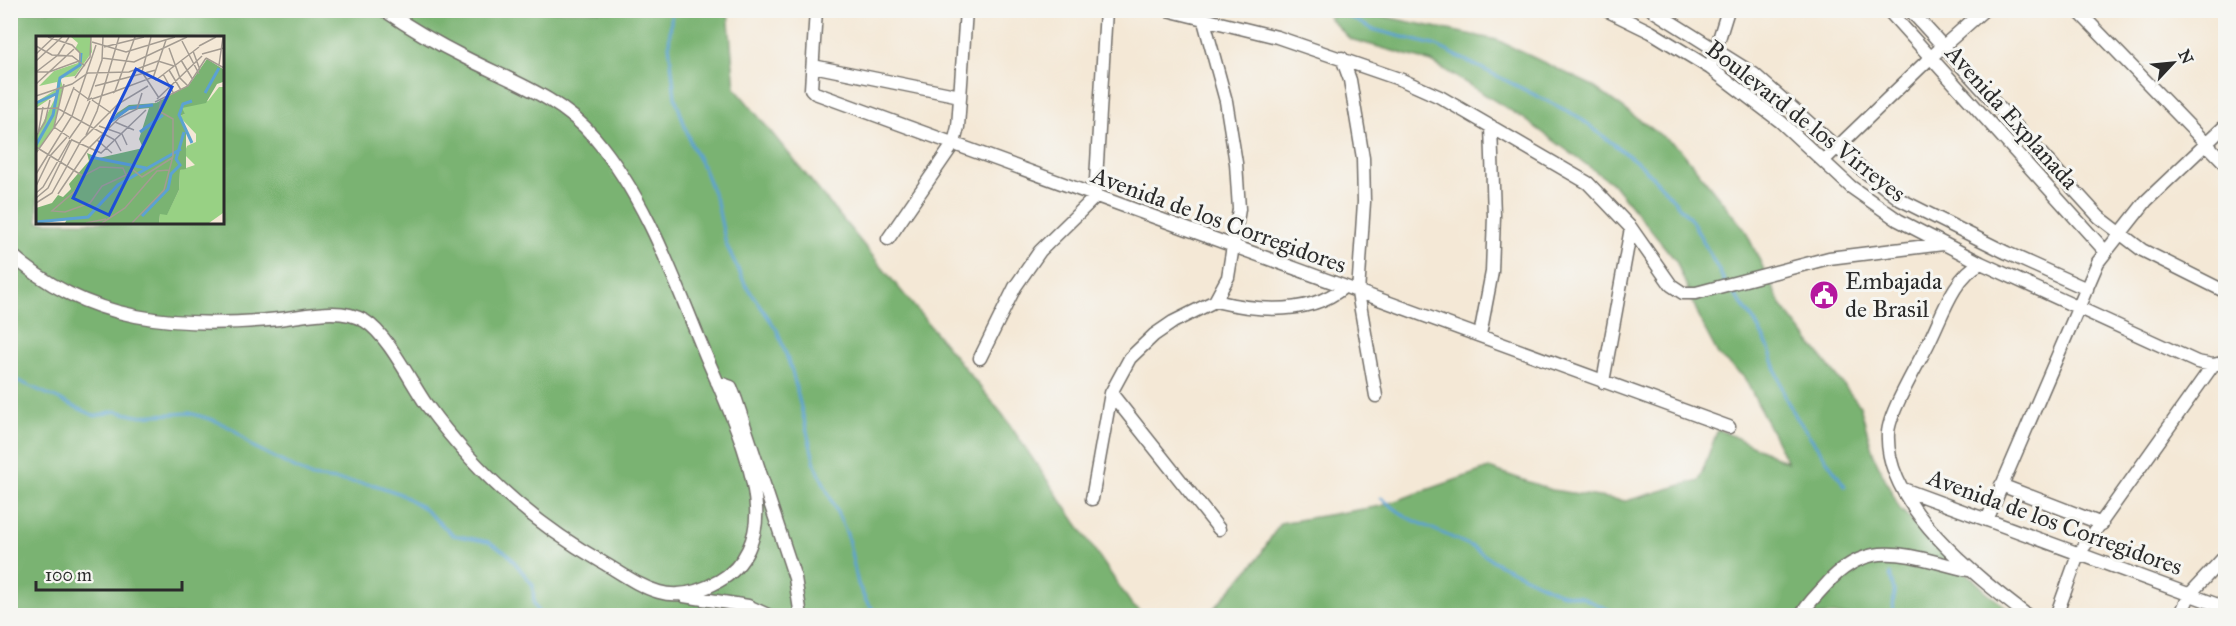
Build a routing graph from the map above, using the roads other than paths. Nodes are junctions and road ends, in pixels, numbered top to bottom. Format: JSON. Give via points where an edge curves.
{"nodes":[{"id":1,"x":384,"y":10,"type":"edge"},
{"id":2,"x":816,"y":10,"type":"edge"},
{"id":3,"x":966,"y":10,"type":"edge"},
{"id":4,"x":1106,"y":10,"type":"edge"},
{"id":5,"x":1167,"y":10,"type":"edge"},
{"id":6,"x":1606,"y":10,"type":"edge"},
{"id":7,"x":1652,"y":10,"type":"edge"},
{"id":8,"x":1728,"y":10,"type":"edge"},
{"id":9,"x":1888,"y":10,"type":"edge"},
{"id":10,"x":1910,"y":10,"type":"edge"},
{"id":11,"x":1984,"y":10,"type":"edge"},
{"id":12,"x":2077,"y":10,"type":"edge"},
{"id":13,"x":1202,"y":15,"type":"edge"},
{"id":14,"x":1942,"y":47,"type":"junction"},
{"id":15,"x":1717,"y":49,"type":"junction"},
{"id":16,"x":1342,"y":58,"type":"junction"},
{"id":17,"x":1930,"y":58,"type":"junction"},
{"id":18,"x":813,"y":66,"type":"junction"},
{"id":19,"x":1710,"y":68,"type":"junction"},
{"id":20,"x":960,"y":96,"type":"junction"},
{"id":21,"x":2226,"y":125,"type":"edge"},
{"id":22,"x":1491,"y":126,"type":"junction"},
{"id":23,"x":954,"y":143,"type":"junction"},
{"id":24,"x":2204,"y":144,"type":"junction"},
{"id":25,"x":1836,"y":147,"type":"junction"},
{"id":26,"x":1823,"y":161,"type":"junction"},
{"id":27,"x":2226,"y":164,"type":"edge"},
{"id":28,"x":1095,"y":197,"type":"junction"},
{"id":29,"x":1631,"y":228,"type":"junction"},
{"id":30,"x":2119,"y":234,"type":"junction"},
{"id":31,"x":888,"y":239,"type":"dead end"},
{"id":32,"x":1943,"y":244,"type":"junction"},
{"id":33,"x":1234,"y":248,"type":"junction"},
{"id":34,"x":2105,"y":251,"type":"junction"},
{"id":35,"x":10,"y":253,"type":"edge"},
{"id":36,"x":1981,"y":263,"type":"junction"},
{"id":37,"x":1344,"y":287,"type":"junction"},
{"id":38,"x":2087,"y":289,"type":"junction"},
{"id":39,"x":2226,"y":292,"type":"edge"},
{"id":40,"x":1358,"y":293,"type":"junction"},
{"id":41,"x":1215,"y":301,"type":"junction"},
{"id":42,"x":2080,"y":308,"type":"junction"},
{"id":43,"x":1480,"y":335,"type":"junction"},
{"id":44,"x":980,"y":358,"type":"dead end"},
{"id":45,"x":2221,"y":365,"type":"edge"},
{"id":46,"x":717,"y":382,"type":"junction"},
{"id":47,"x":1603,"y":382,"type":"junction"},
{"id":48,"x":1111,"y":393,"type":"junction"},
{"id":49,"x":1376,"y":396,"type":"dead end"},
{"id":50,"x":1729,"y":426,"type":"dead end"},
{"id":51,"x":2001,"y":485,"type":"junction"},
{"id":52,"x":1903,"y":489,"type":"junction"},
{"id":53,"x":1092,"y":499,"type":"dead end"},
{"id":54,"x":1987,"y":520,"type":"junction"},
{"id":55,"x":2102,"y":524,"type":"junction"},
{"id":56,"x":1219,"y":529,"type":"dead end"},
{"id":57,"x":2078,"y":555,"type":"junction"},
{"id":58,"x":2226,"y":555,"type":"edge"},
{"id":59,"x":1968,"y":570,"type":"junction"},
{"id":60,"x":2190,"y":594,"type":"junction"},
{"id":61,"x":680,"y":595,"type":"junction"},
{"id":62,"x":2226,"y":608,"type":"edge"},
{"id":63,"x":770,"y":615,"type":"edge"},
{"id":64,"x":801,"y":615,"type":"edge"},
{"id":65,"x":1801,"y":615,"type":"edge"},
{"id":66,"x":2028,"y":615,"type":"edge"},
{"id":67,"x":2056,"y":615,"type":"edge"},
{"id":68,"x":2180,"y":615,"type":"edge"}],
"edges":[{"from":1,"to":46,"type":"street","via":[[434,42],[530,88],[591,133],[615,163],[636,200],[678,285]]},
{"from":2,"to":18,"type":"street"},
{"from":3,"to":20,"type":"street"},
{"from":4,"to":28,"type":"street"},
{"from":5,"to":13,"type":"street"},
{"from":6,"to":19,"type":"street","name":"Boulevard de los Virreyes"},
{"from":7,"to":15,"type":"street","name":"Boulevard de los Virreyes"},
{"from":8,"to":15,"type":"street"},
{"from":9,"to":17,"type":"street","name":"Avenida Explanada"},
{"from":10,"to":14,"type":"street","name":"Avenida Explanada"},
{"from":11,"to":14,"type":"street"},
{"from":12,"to":24,"type":"street"},
{"from":13,"to":16,"type":"street"},
{"from":13,"to":33,"type":"street","via":[[1226,101],[1236,163],[1239,209]]},
{"from":14,"to":17,"type":"street"},
{"from":14,"to":30,"type":"street","name":"Avenida Explanada","via":[[2054,170]]},
{"from":15,"to":19,"type":"street"},
{"from":15,"to":25,"type":"street","name":"Boulevard de los Virreyes","via":[[1754,74]]},
{"from":16,"to":22,"type":"street","via":[[1421,88]]},
{"from":16,"to":40,"type":"street","via":[[1350,80],[1363,158]]},
{"from":17,"to":25,"type":"street"},
{"from":17,"to":34,"type":"street","name":"Avenida Explanada"},
{"from":18,"to":20,"type":"street"},
{"from":18,"to":23,"type":"street","name":"Avenida de los Corregidores","via":[[811,89],[822,96]]},
{"from":19,"to":26,"type":"street","name":"Boulevard de los Virreyes","via":[[1781,122]]},
{"from":20,"to":23,"type":"street"},
{"from":21,"to":24,"type":"street"},
{"from":22,"to":29,"type":"street","via":[[1588,183]]},
{"from":22,"to":43,"type":"street","via":[[1493,250]]},
{"from":23,"to":28,"type":"street","name":"Avenida de los Corregidores"},
{"from":23,"to":31,"type":"street"},
{"from":24,"to":27,"type":"street"},
{"from":24,"to":30,"type":"street","via":[[2137,210]]},
{"from":25,"to":26,"type":"street"},
{"from":25,"to":38,"type":"street","name":"Boulevard de los Virreyes","via":[[1885,189],[1929,216]]},
{"from":26,"to":32,"type":"street","name":"Boulevard de los Virreyes","via":[[1877,206]]},
{"from":28,"to":33,"type":"street","name":"Avenida de los Corregidores"},
{"from":28,"to":44,"type":"street","via":[[1040,251],[1015,286]]},
{"from":29,"to":32,"type":"street","via":[[1671,285],[1683,293],[1849,255]]},
{"from":29,"to":47,"type":"street"},
{"from":30,"to":34,"type":"street"},
{"from":30,"to":39,"type":"street","name":"Avenida Explanada","via":[[2142,250]]},
{"from":32,"to":36,"type":"street","name":"Boulevard de los Virreyes"},
{"from":33,"to":37,"type":"street","name":"Avenida de los Corregidores"},
{"from":33,"to":41,"type":"street","via":[[1228,277]]},
{"from":34,"to":38,"type":"street"},
{"from":35,"to":61,"type":"street","via":[[37,277],[99,308],[166,321],[220,324],[330,313],[364,321],[376,331],[449,435],[516,502],[576,549],[636,583],[660,593]]},
{"from":36,"to":42,"type":"street","name":"Boulevard de los Virreyes"},
{"from":36,"to":52,"type":"street","via":[[1963,278],[1894,413],[1888,431],[1889,450]]},
{"from":37,"to":40,"type":"street","name":"Avenida de los Corregidores"},
{"from":37,"to":41,"type":"street","via":[[1313,304],[1269,309]]},
{"from":38,"to":42,"type":"street"},
{"from":40,"to":43,"type":"street","name":"Avenida de los Corregidores"},
{"from":40,"to":49,"type":"street"},
{"from":41,"to":48,"type":"street","via":[[1154,335],[1130,358]]},
{"from":42,"to":45,"type":"street","name":"Boulevard de los Virreyes","via":[[2197,362]]},
{"from":42,"to":51,"type":"street"},
{"from":43,"to":47,"type":"street","name":"Avenida de los Corregidores"},
{"from":45,"to":55,"type":"street"},
{"from":46,"to":61,"type":"street","via":[[753,485],[755,529],[751,546],[732,573]]},
{"from":46,"to":64,"type":"street","via":[[731,387],[736,400],[795,578]]},
{"from":47,"to":50,"type":"street","name":"Avenida de los Corregidores"},
{"from":48,"to":53,"type":"street"},
{"from":48,"to":56,"type":"street"},
{"from":51,"to":54,"type":"street"},
{"from":51,"to":55,"type":"street"},
{"from":52,"to":54,"type":"street","name":"Avenida de los Corregidores"},
{"from":52,"to":59,"type":"street","via":[[1932,531]]},
{"from":54,"to":57,"type":"street","name":"Avenida de los Corregidores"},
{"from":55,"to":57,"type":"street"},
{"from":57,"to":60,"type":"street","name":"Avenida de los Corregidores"},
{"from":57,"to":67,"type":"street"},
{"from":58,"to":60,"type":"street"},
{"from":59,"to":65,"type":"street","via":[[1898,555],[1864,556],[1834,575]]},
{"from":59,"to":66,"type":"street"},
{"from":60,"to":62,"type":"street","name":"Avenida de los Corregidores"},
{"from":60,"to":68,"type":"street"},
{"from":61,"to":63,"type":"street","via":[[748,606]]}]}
